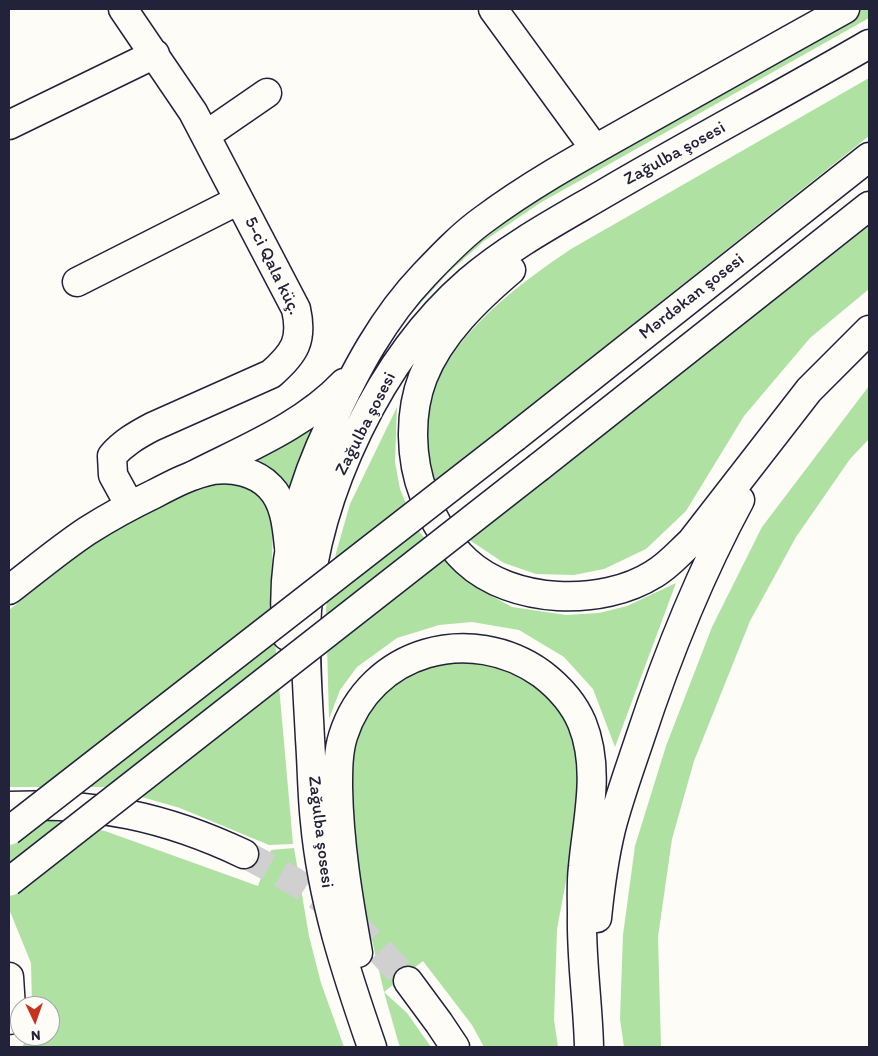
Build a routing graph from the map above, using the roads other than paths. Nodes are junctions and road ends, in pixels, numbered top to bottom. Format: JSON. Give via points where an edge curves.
{"nodes":[{"id":1,"x":493,"y":9,"type":"edge"},
{"id":2,"x":845,"y":9,"type":"edge"},
{"id":3,"x":126,"y":10,"type":"edge"},
{"id":4,"x":869,"y":44,"type":"edge"},
{"id":5,"x":155,"y":54,"type":"junction"},
{"id":6,"x":267,"y":93,"type":"dead end"},
{"id":7,"x":9,"y":125,"type":"edge"},
{"id":8,"x":206,"y":135,"type":"junction"},
{"id":9,"x":595,"y":149,"type":"junction"},
{"id":10,"x":869,"y":157,"type":"edge"},
{"id":11,"x":631,"y":178,"type":"junction"},
{"id":12,"x":239,"y":200,"type":"junction"},
{"id":13,"x":869,"y":206,"type":"edge"},
{"id":14,"x":77,"y":282,"type":"dead end"},
{"id":15,"x":869,"y":330,"type":"edge"},
{"id":16,"x":355,"y":371,"type":"junction"},
{"id":17,"x":775,"y":435,"type":"junction"},
{"id":18,"x":194,"y":475,"type":"junction"},
{"id":19,"x":130,"y":506,"type":"junction"},
{"id":20,"x":289,"y":547,"type":"junction"},
{"id":21,"x":9,"y":590,"type":"edge"},
{"id":22,"x":9,"y":806,"type":"edge"},
{"id":23,"x":315,"y":824,"type":"junction"},
{"id":24,"x":9,"y":831,"type":"edge"},
{"id":25,"x":244,"y":854,"type":"tunnel mouth"},
{"id":26,"x":9,"y":882,"type":"edge"},
{"id":27,"x":9,"y":977,"type":"edge"},
{"id":28,"x":408,"y":981,"type":"tunnel mouth"},
{"id":29,"x":9,"y":1020,"type":"edge"},
{"id":30,"x":589,"y":1037,"type":"edge"},
{"id":31,"x":372,"y":1047,"type":"edge"},
{"id":32,"x":376,"y":1047,"type":"edge"},
{"id":33,"x":455,"y":1047,"type":"edge"}],
"edges":[{"from":1,"to":9,"type":"main road"},
{"from":2,"to":9,"type":"main road"},
{"from":3,"to":5,"type":"main road","name":"5-ci Qala küç."},
{"from":4,"to":11,"type":"main road","name":"Zağulba şosesi"},
{"from":5,"to":7,"type":"main road"},
{"from":5,"to":8,"type":"main road","name":"5-ci Qala küç."},
{"from":6,"to":8,"type":"main road"},
{"from":8,"to":12,"type":"main road","name":"5-ci Qala küç."},
{"from":9,"to":16,"type":"main road","via":[[482,220],[455,244],[407,295]]},
{"from":10,"to":24,"type":"main road","name":"Mərdəkan şosesi","bridge":true},
{"from":11,"to":17,"type":"main road","via":[[486,292],[453,327],[434,354],[418,392],[413,431],[416,470],[435,521],[466,561],[498,582],[550,596],[578,597],[608,592],[632,585],[671,562],[691,542]]},
{"from":11,"to":23,"type":"main road","name":"Zağulba şosesi","via":[[530,237],[467,282],[406,349],[356,436],[319,539],[307,608],[305,655]]},
{"from":12,"to":14,"type":"main road"},
{"from":12,"to":19,"type":"main road","name":"5-ci Qala küç.","via":[[296,309],[298,338],[284,362],[271,374],[152,427],[118,449],[112,456],[113,475]]},
{"from":13,"to":26,"type":"main road","bridge":true},
{"from":15,"to":17,"type":"main road","via":[[809,390]]},
{"from":16,"to":18,"type":"main road","via":[[302,419]]},
{"from":16,"to":20,"type":"main road","via":[[313,464]]},
{"from":17,"to":30,"type":"main road","via":[[717,542],[686,612],[656,688],[611,829],[594,947]]},
{"from":18,"to":19,"type":"main road"},
{"from":18,"to":20,"type":"main road","via":[[227,469],[250,474],[270,487],[283,512]]},
{"from":19,"to":21,"type":"main road","via":[[87,531]]},
{"from":20,"to":23,"type":"main road","via":[[287,630]]},
{"from":22,"to":25,"type":"main road","via":[[66,806],[118,811],[159,820]]},
{"from":23,"to":31,"type":"main road","name":"Zağulba şosesi","via":[[338,942]]},
{"from":27,"to":29,"type":"main road"},
{"from":28,"to":33,"type":"main road"},
{"from":30,"to":32,"type":"main road","via":[[583,967],[582,870],[593,765],[582,723],[556,684],[528,665],[501,654],[467,648],[438,650],[386,673],[352,713],[342,738],[338,764],[338,809],[366,1005]]}]}
